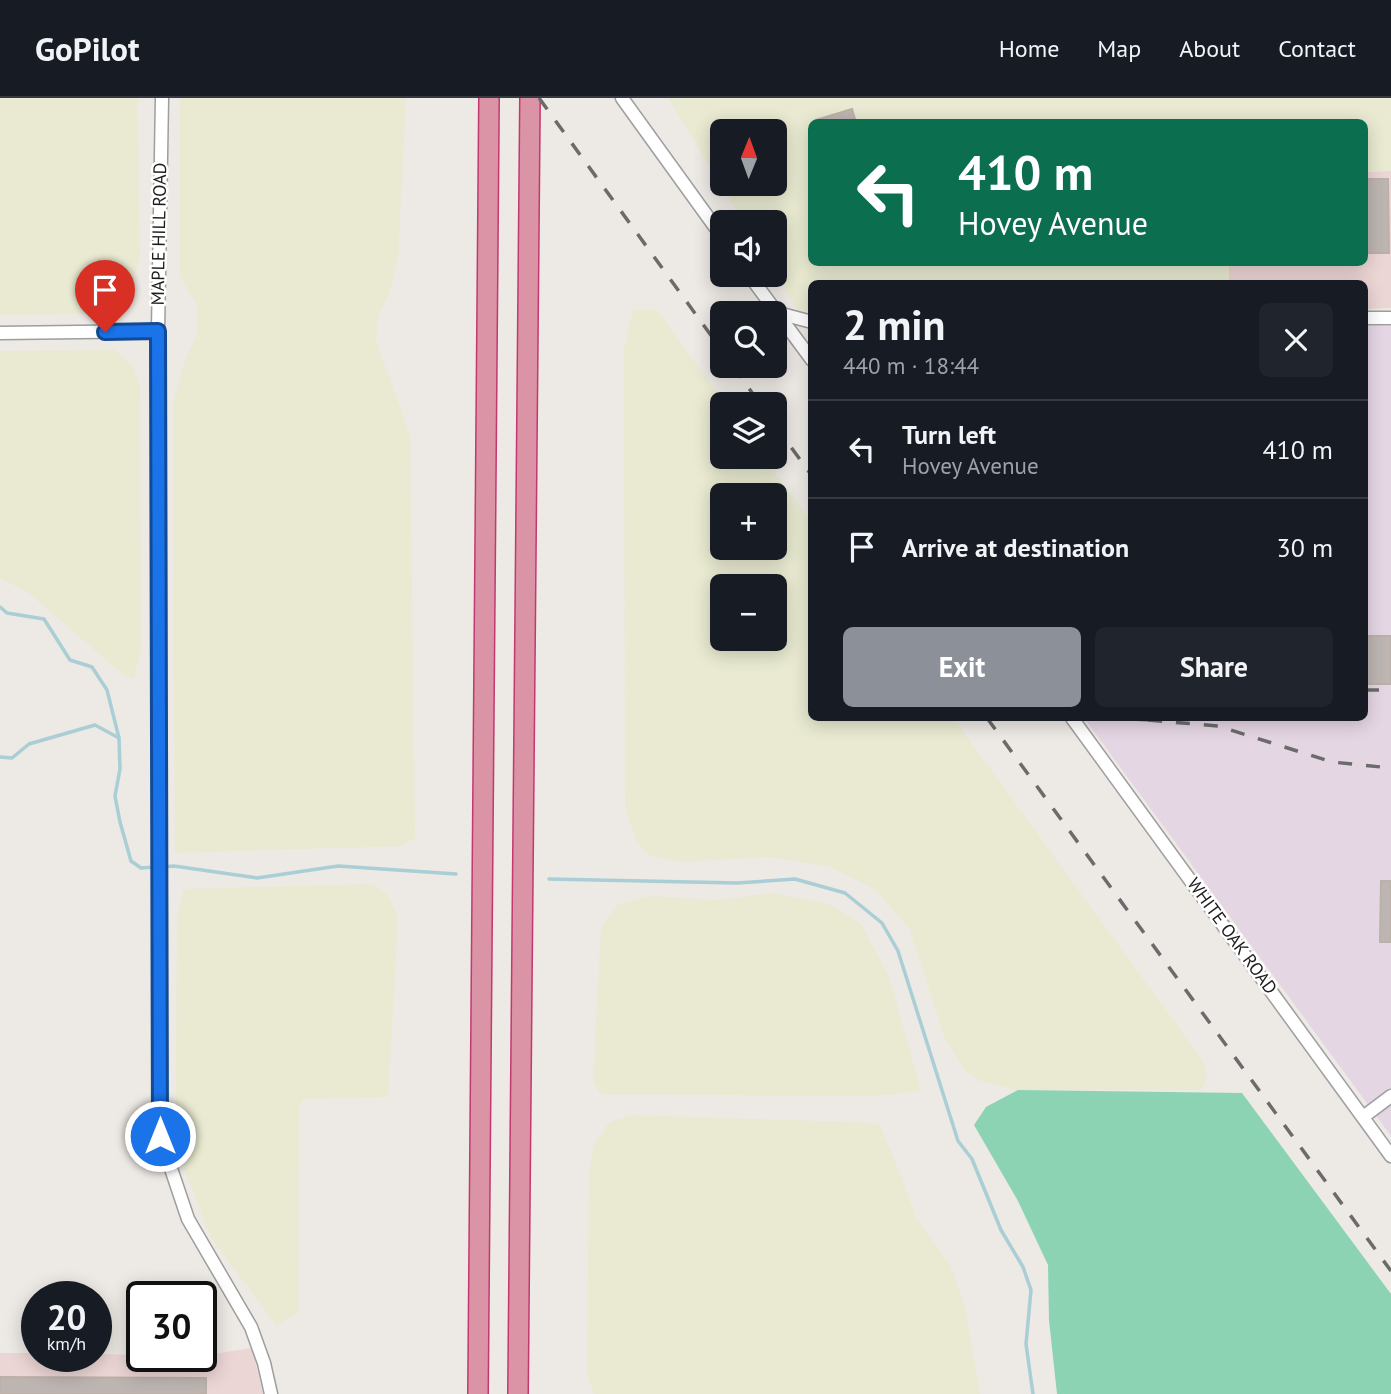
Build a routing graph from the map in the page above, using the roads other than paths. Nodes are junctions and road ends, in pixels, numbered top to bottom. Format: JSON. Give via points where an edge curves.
{"nodes":[{"id":1,"x":162,"y":98,"type":"edge"},
{"id":2,"x":489,"y":98,"type":"edge"},
{"id":3,"x":530,"y":98,"type":"edge"},
{"id":4,"x":622,"y":98,"type":"edge"},
{"id":5,"x":710,"y":220,"type":"edge"},
{"id":6,"x":787,"y":316,"type":"edge"},
{"id":7,"x":1368,"y":318,"type":"edge"},
{"id":8,"x":1391,"y":318,"type":"edge"},
{"id":9,"x":808,"y":321,"type":"edge"},
{"id":10,"x":787,"y":323,"type":"edge"},
{"id":11,"x":158,"y":331,"type":"junction"},
{"id":12,"x":0,"y":333,"type":"edge"},
{"id":13,"x":807,"y":344,"type":"edge"},
{"id":14,"x":1074,"y":721,"type":"edge"},
{"id":15,"x":1391,"y":1096,"type":"edge"},
{"id":16,"x":1363,"y":1117,"type":"junction"},
{"id":17,"x":1391,"y":1156,"type":"edge"},
{"id":18,"x":271,"y":1394,"type":"edge"},
{"id":19,"x":478,"y":1394,"type":"edge"},
{"id":20,"x":518,"y":1394,"type":"edge"}],
"edges":[{"from":1,"to":11,"type":"street","name":"MAPLE HILL ROAD"},
{"from":2,"to":19,"type":"highway"},
{"from":3,"to":20,"type":"highway"},
{"from":4,"to":5,"type":"street"},
{"from":6,"to":9,"type":"street"},
{"from":7,"to":8,"type":"street"},
{"from":10,"to":13,"type":"street"},
{"from":11,"to":12,"type":"street"},
{"from":11,"to":18,"type":"street","name":"MAPLE HILL ROAD","via":[[160,1136],[188,1219],[251,1327]]},
{"from":14,"to":16,"type":"street","name":"WHITE OAK ROAD"},
{"from":15,"to":16,"type":"street"},
{"from":16,"to":17,"type":"street","name":"WHITE OAK ROAD"}]}
